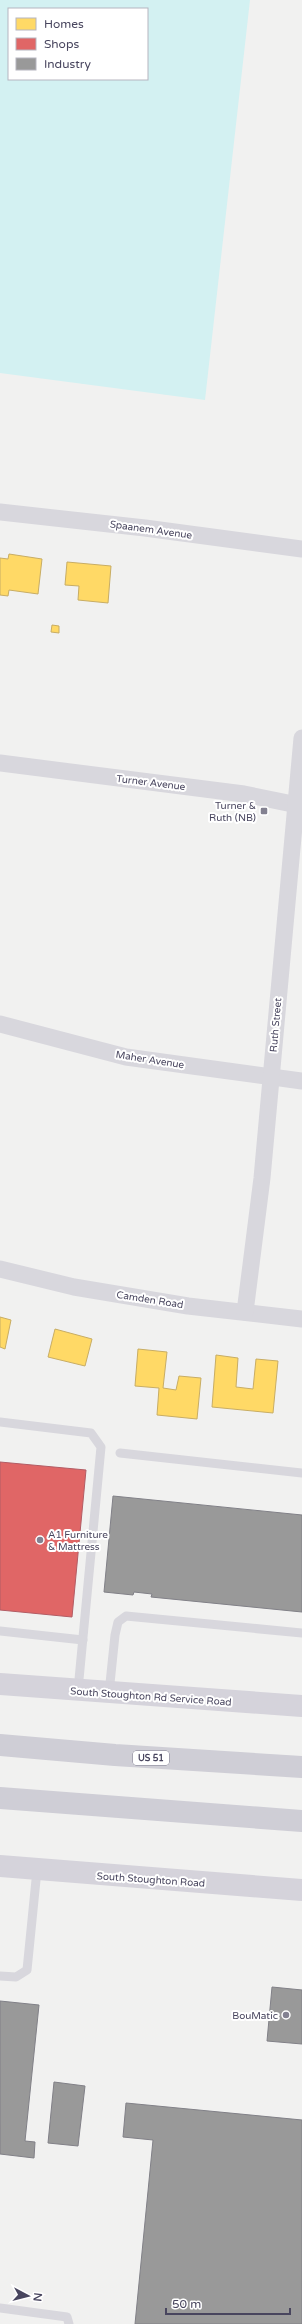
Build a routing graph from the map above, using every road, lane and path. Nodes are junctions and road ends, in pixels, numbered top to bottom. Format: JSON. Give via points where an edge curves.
{"nodes":[{"id":1,"x":0,"y":512,"type":"edge"},
{"id":2,"x":302,"y":549,"type":"edge"},
{"id":3,"x":302,"y":738,"type":"edge"},
{"id":4,"x":0,"y":763,"type":"edge"},
{"id":5,"x":298,"y":805,"type":"edge"},
{"id":6,"x":0,"y":1024,"type":"edge"},
{"id":7,"x":271,"y":1077,"type":"junction"},
{"id":8,"x":302,"y":1081,"type":"edge"},
{"id":9,"x":0,"y":1269,"type":"edge"},
{"id":10,"x":245,"y":1312,"type":"junction"},
{"id":11,"x":302,"y":1319,"type":"edge"},
{"id":12,"x":0,"y":1422,"type":"edge"},
{"id":13,"x":120,"y":1453,"type":"dead end"},
{"id":14,"x":302,"y":1474,"type":"edge"},
{"id":15,"x":0,"y":1631,"type":"edge"},
{"id":16,"x":302,"y":1633,"type":"edge"},
{"id":17,"x":83,"y":1640,"type":"junction"},
{"id":18,"x":0,"y":1684,"type":"edge"},
{"id":19,"x":78,"y":1690,"type":"junction"},
{"id":20,"x":109,"y":1693,"type":"junction"},
{"id":21,"x":302,"y":1706,"type":"edge"},
{"id":22,"x":0,"y":1744,"type":"edge"},
{"id":23,"x":302,"y":1767,"type":"edge"},
{"id":24,"x":0,"y":1798,"type":"edge"},
{"id":25,"x":302,"y":1821,"type":"edge"},
{"id":26,"x":0,"y":1866,"type":"edge"},
{"id":27,"x":37,"y":1870,"type":"junction"},
{"id":28,"x":302,"y":1890,"type":"edge"},
{"id":29,"x":0,"y":1976,"type":"edge"},
{"id":30,"x":0,"y":2308,"type":"edge"},
{"id":31,"x":70,"y":2324,"type":"edge"}],
"edges":[{"from":1,"to":2,"type":"street","name":"Spaanem Avenue"},
{"from":3,"to":5,"type":"street","name":"Ruth Street"},
{"from":4,"to":5,"type":"street","name":"Turner Avenue","via":[[190,787]]},
{"from":5,"to":7,"type":"street","name":"Ruth Street"},
{"from":6,"to":7,"type":"street","name":"Maher Avenue","via":[[126,1057]]},
{"from":7,"to":8,"type":"street","name":"Maher Avenue"},
{"from":7,"to":10,"type":"street","name":"Ruth Street","via":[[262,1178]]},
{"from":9,"to":10,"type":"street","name":"Camden Road","via":[[74,1287],[188,1306]]},
{"from":10,"to":11,"type":"street","name":"Camden Road"},
{"from":12,"to":17,"type":"lane","via":[[91,1434],[102,1447]]},
{"from":13,"to":14,"type":"lane"},
{"from":15,"to":17,"type":"lane"},
{"from":16,"to":20,"type":"lane","via":[[126,1616],[118,1622],[115,1635]]},
{"from":17,"to":19,"type":"lane"},
{"from":18,"to":19,"type":"street","name":"South Stoughton Rd Service Road"},
{"from":19,"to":20,"type":"street","name":"South Stoughton Rd Service Road"},
{"from":20,"to":21,"type":"street","name":"South Stoughton Rd Service Road"},
{"from":22,"to":23,"type":"main road","number":"US 51","via":[[115,1755]]},
{"from":24,"to":25,"type":"main road"},
{"from":26,"to":27,"type":"street","name":"South Stoughton Road"},
{"from":27,"to":28,"type":"street","name":"South Stoughton Road"},
{"from":27,"to":29,"type":"lane","via":[[27,1970],[16,1977]]},
{"from":30,"to":31,"type":"lane","via":[[67,2317]]}]}
